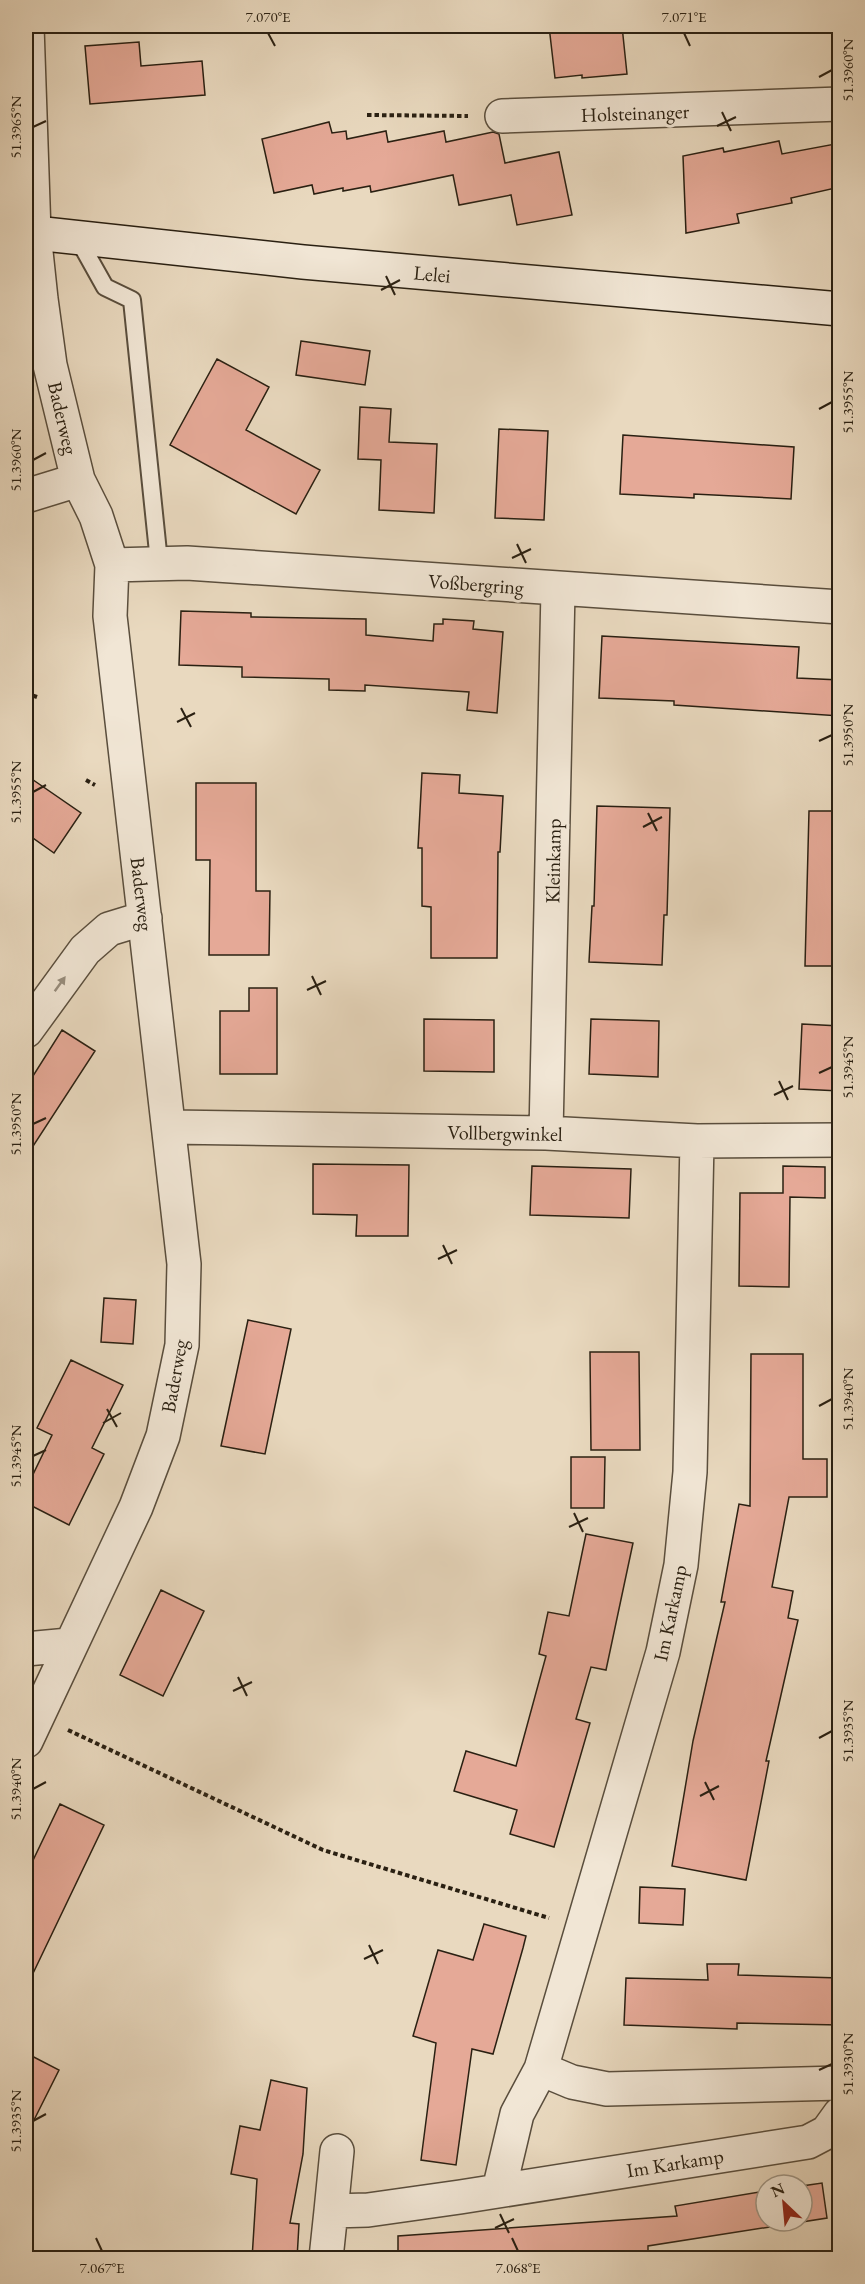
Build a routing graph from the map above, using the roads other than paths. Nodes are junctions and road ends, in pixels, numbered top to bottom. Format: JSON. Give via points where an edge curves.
{"nodes":[{"id":1,"x":27,"y":26,"type":"edge"},
{"id":2,"x":840,"y":104,"type":"edge"},
{"id":3,"x":502,"y":116,"type":"road end"},
{"id":4,"x":30,"y":233,"type":"edge"},
{"id":5,"x":77,"y":237,"type":"junction"},
{"id":6,"x":840,"y":309,"type":"edge"},
{"id":7,"x":78,"y":480,"type":"junction"},
{"id":8,"x":26,"y":496,"type":"edge"},
{"id":9,"x":159,"y":562,"type":"junction"},
{"id":10,"x":112,"y":565,"type":"junction"},
{"id":11,"x":558,"y":590,"type":"junction"},
{"id":12,"x":840,"y":608,"type":"edge"},
{"id":13,"x":145,"y":918,"type":"junction"},
{"id":14,"x":26,"y":1031,"type":"edge"},
{"id":15,"x":170,"y":1127,"type":"junction"},
{"id":16,"x":546,"y":1133,"type":"junction"},
{"id":17,"x":840,"y":1140,"type":"edge"},
{"id":18,"x":697,"y":1141,"type":"junction"},
{"id":19,"x":69,"y":1645,"type":"junction"},
{"id":20,"x":26,"y":1649,"type":"edge"},
{"id":21,"x":32,"y":1728,"type":"edge"},
{"id":22,"x":541,"y":2069,"type":"junction"},
{"id":23,"x":840,"y":2083,"type":"edge"},
{"id":24,"x":840,"y":2114,"type":"edge"},
{"id":25,"x":337,"y":2151,"type":"dead end"},
{"id":26,"x":499,"y":2190,"type":"junction"},
{"id":27,"x":332,"y":2211,"type":"junction"},
{"id":28,"x":326,"y":2259,"type":"edge"}],
"edges":[{"from":1,"to":4,"type":"street","name":"Baderweg"},
{"from":2,"to":3,"type":"street","name":"Holsteinanger"},
{"from":4,"to":5,"type":"street","name":"Lelei"},
{"from":4,"to":7,"type":"street","name":"Baderweg","via":[[51,365]]},
{"from":5,"to":6,"type":"street","name":"Lelei","via":[[326,264]]},
{"from":5,"to":9,"type":"lane","via":[[105,287],[132,300]]},
{"from":7,"to":8,"type":"street"},
{"from":7,"to":10,"type":"street","name":"Baderweg","via":[[96,516]]},
{"from":9,"to":10,"type":"street","name":"Voßbergring"},
{"from":9,"to":11,"type":"street","name":"Voßbergring"},
{"from":10,"to":13,"type":"street","name":"Baderweg","via":[[110,616]]},
{"from":11,"to":12,"type":"street","name":"Voßbergring"},
{"from":11,"to":16,"type":"street","name":"Kleinkamp"},
{"from":14,"to":13,"type":"street","one_way":true,"via":[[85,950],[109,929]]},
{"from":13,"to":15,"type":"street","name":"Baderweg"},
{"from":15,"to":16,"type":"street","name":"Vollbergwinkel"},
{"from":15,"to":19,"type":"street","name":"Baderweg","via":[[184,1264],[182,1345],[163,1436],[136,1508]]},
{"from":16,"to":18,"type":"street","name":"Vollbergwinkel"},
{"from":17,"to":18,"type":"street","name":"Vollbergwinkel"},
{"from":18,"to":22,"type":"street","name":"Im Karkamp","via":[[690,1472],[681,1565],[663,1652]]},
{"from":19,"to":20,"type":"street"},
{"from":19,"to":21,"type":"street","name":"Baderweg"},
{"from":22,"to":23,"type":"street","via":[[572,2082],[607,2088]]},
{"from":22,"to":26,"type":"street","name":"Im Karkamp","via":[[517,2114]]},
{"from":24,"to":26,"type":"street","name":"Im Karkamp","via":[[827,2132],[808,2142]]},
{"from":25,"to":27,"type":"street"},
{"from":26,"to":27,"type":"street","name":"Im Karkamp","via":[[368,2210]]},
{"from":27,"to":28,"type":"street"}]}
